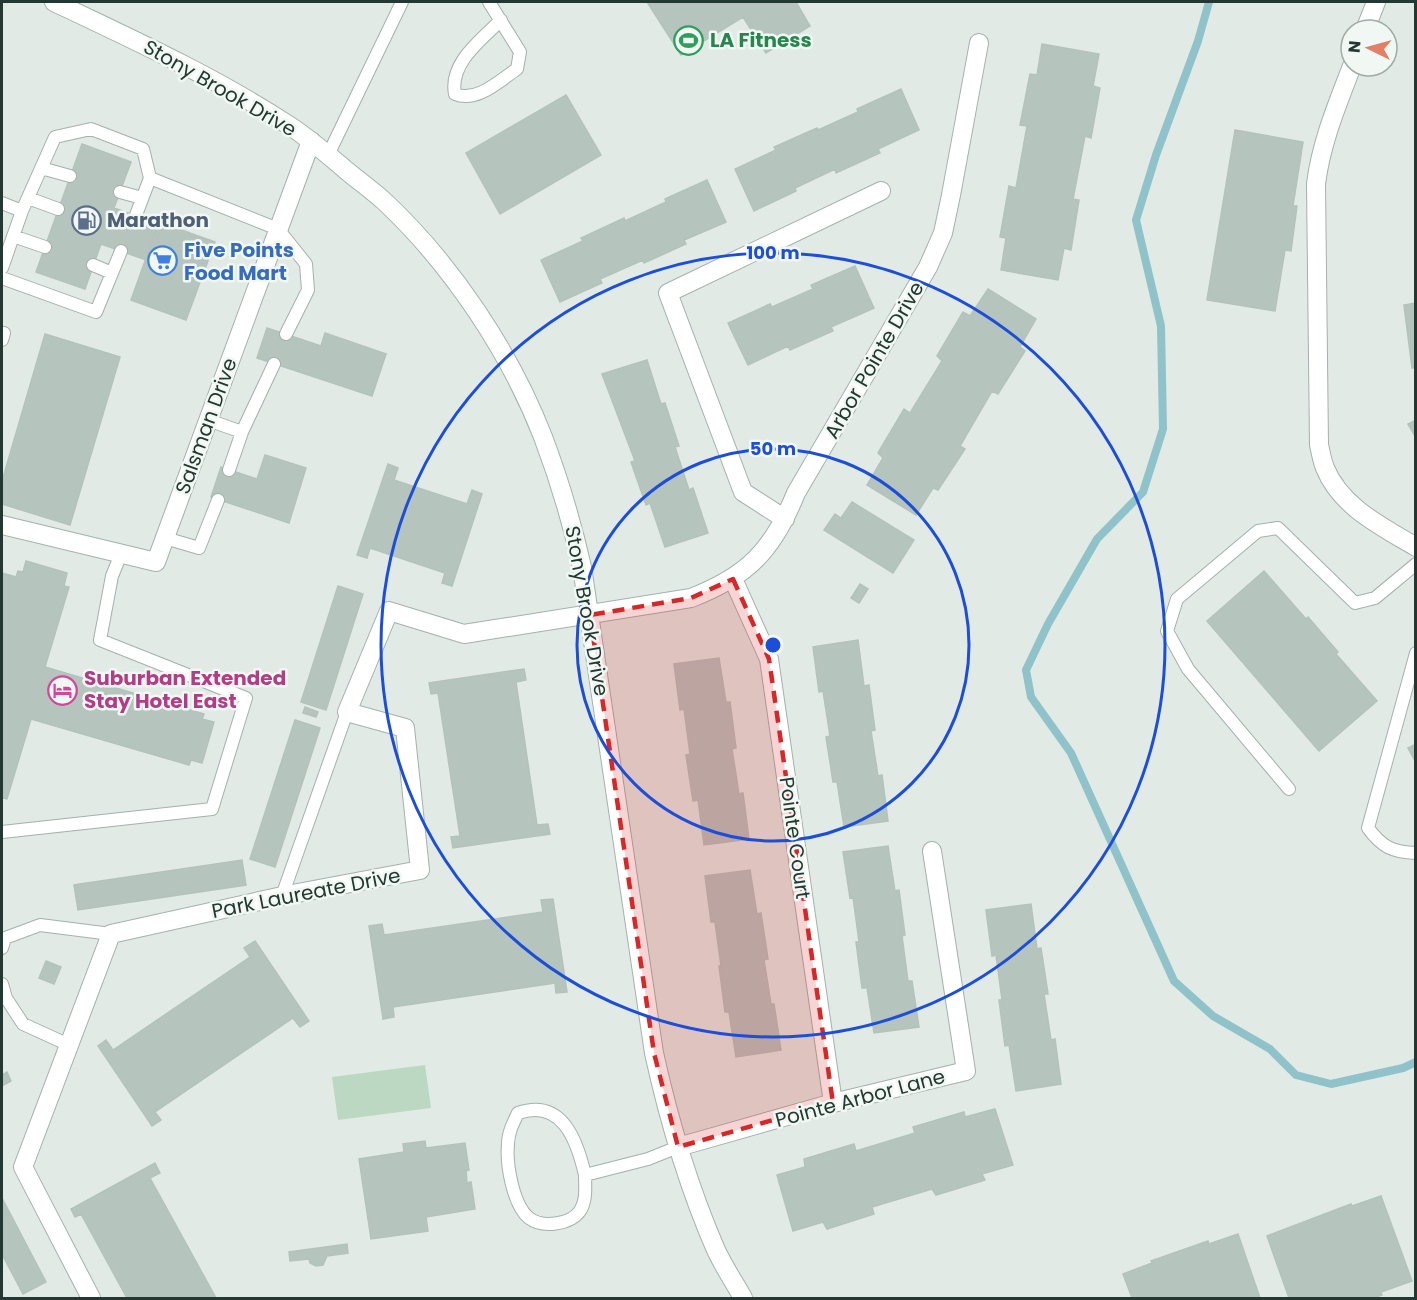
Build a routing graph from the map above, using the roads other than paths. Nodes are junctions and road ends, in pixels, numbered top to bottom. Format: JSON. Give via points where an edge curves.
{"nodes":[{"id":1,"x":54,"y":2,"type":"edge"},
{"id":2,"x":402,"y":2,"type":"edge"},
{"id":3,"x":489,"y":2,"type":"edge"},
{"id":4,"x":1376,"y":2,"type":"edge"},
{"id":5,"x":1370,"y":18,"type":"edge"},
{"id":6,"x":501,"y":20,"type":"junction"},
{"id":7,"x":979,"y":43,"type":"dead end"},
{"id":8,"x":1348,"y":78,"type":"edge"},
{"id":9,"x":311,"y":141,"type":"junction"},
{"id":10,"x":328,"y":155,"type":"junction"},
{"id":11,"x":41,"y":168,"type":"junction"},
{"id":12,"x":70,"y":176,"type":"dead end"},
{"id":13,"x":150,"y":178,"type":"junction"},
{"id":14,"x":881,"y":191,"type":"dead end"},
{"id":15,"x":120,"y":192,"type":"dead end"},
{"id":16,"x":28,"y":198,"type":"junction"},
{"id":17,"x":142,"y":198,"type":"junction"},
{"id":18,"x":2,"y":203,"type":"edge"},
{"id":19,"x":58,"y":209,"type":"dead end"},
{"id":20,"x":22,"y":211,"type":"junction"},
{"id":21,"x":136,"y":215,"type":"dead end"},
{"id":22,"x":278,"y":229,"type":"junction"},
{"id":23,"x":13,"y":236,"type":"junction"},
{"id":24,"x":45,"y":247,"type":"dead end"},
{"id":25,"x":121,"y":251,"type":"dead end"},
{"id":26,"x":93,"y":265,"type":"dead end"},
{"id":27,"x":2,"y":268,"type":"edge"},
{"id":28,"x":112,"y":273,"type":"junction"},
{"id":29,"x":2,"y":278,"type":"edge"},
{"id":30,"x":286,"y":334,"type":"dead end"},
{"id":31,"x":274,"y":364,"type":"dead end"},
{"id":32,"x":208,"y":420,"type":"junction"},
{"id":33,"x":242,"y":432,"type":"junction"},
{"id":34,"x":229,"y":470,"type":"dead end"},
{"id":35,"x":218,"y":500,"type":"dead end"},
{"id":36,"x":785,"y":519,"type":"junction"},
{"id":37,"x":2,"y":525,"type":"edge"},
{"id":38,"x":165,"y":537,"type":"junction"},
{"id":39,"x":1416,"y":547,"type":"edge"},
{"id":40,"x":121,"y":554,"type":"junction"},
{"id":41,"x":1416,"y":564,"type":"edge"},
{"id":42,"x":733,"y":579,"type":"junction"},
{"id":43,"x":590,"y":615,"type":"junction"},
{"id":44,"x":1416,"y":653,"type":"edge"},
{"id":45,"x":347,"y":712,"type":"junction"},
{"id":46,"x":1288,"y":789,"type":"dead end"},
{"id":47,"x":2,"y":832,"type":"edge"},
{"id":48,"x":932,"y":851,"type":"dead end"},
{"id":49,"x":1416,"y":853,"type":"edge"},
{"id":50,"x":282,"y":897,"type":"junction"},
{"id":51,"x":111,"y":934,"type":"junction"},
{"id":52,"x":2,"y":948,"type":"edge"},
{"id":53,"x":2,"y":984,"type":"edge"},
{"id":54,"x":69,"y":1045,"type":"junction"},
{"id":55,"x":833,"y":1103,"type":"junction"},
{"id":56,"x":678,"y":1148,"type":"junction"},
{"id":57,"x":585,"y":1175,"type":"junction"},
{"id":58,"x":91,"y":1299,"type":"edge"},
{"id":59,"x":743,"y":1299,"type":"edge"}],
"edges":[{"from":1,"to":9,"type":"street","name":"Stony Brook Drive","via":[[241,95]]},
{"from":2,"to":10,"type":"lane"},
{"from":3,"to":6,"type":"lane"},
{"from":4,"to":5,"type":"street"},
{"from":6,"to":6,"type":"lane","via":[[520,52],[517,69],[476,96],[455,94],[453,81],[463,59]]},
{"from":7,"to":36,"type":"street","name":"Arbor Pointe Drive","via":[[943,233],[928,267],[796,493]]},
{"from":8,"to":39,"type":"street","via":[[1325,138],[1316,184],[1319,445],[1337,490],[1353,507]]},
{"from":9,"to":10,"type":"street","name":"Stony Brook Drive"},
{"from":9,"to":22,"type":"street","name":"Salsman Drive"},
{"from":10,"to":43,"type":"street","name":"Stony Brook Drive","via":[[410,227],[465,294],[511,369],[543,436],[570,517]]},
{"from":11,"to":12,"type":"lane"},
{"from":11,"to":13,"type":"lane","via":[[55,137],[91,129],[143,149]]},
{"from":11,"to":16,"type":"lane"},
{"from":13,"to":17,"type":"lane"},
{"from":13,"to":22,"type":"lane"},
{"from":14,"to":36,"type":"street","via":[[668,293],[743,492]]},
{"from":15,"to":17,"type":"lane"},
{"from":16,"to":19,"type":"lane"},
{"from":16,"to":20,"type":"lane"},
{"from":17,"to":21,"type":"lane"},
{"from":18,"to":20,"type":"lane"},
{"from":20,"to":23,"type":"lane"},
{"from":22,"to":30,"type":"lane","via":[[306,264],[308,290]]},
{"from":22,"to":32,"type":"street","name":"Salsman Drive"},
{"from":23,"to":24,"type":"lane"},
{"from":23,"to":27,"type":"lane"},
{"from":25,"to":28,"type":"lane"},
{"from":26,"to":28,"type":"lane"},
{"from":28,"to":29,"type":"lane","via":[[96,312]]},
{"from":31,"to":33,"type":"lane"},
{"from":32,"to":33,"type":"lane"},
{"from":32,"to":38,"type":"street","name":"Salsman Drive"},
{"from":33,"to":34,"type":"lane"},
{"from":35,"to":38,"type":"lane","via":[[199,548]]},
{"from":36,"to":42,"type":"street","name":"Arbor Pointe Drive","via":[[760,556]]},
{"from":37,"to":40,"type":"street","name":"Salsman Drive"},
{"from":38,"to":40,"type":"street","name":"Salsman Drive","via":[[156,562]]},
{"from":40,"to":47,"type":"lane","via":[[112,576],[100,640],[246,698],[212,809]]},
{"from":41,"to":46,"type":"lane","via":[[1375,598],[1355,603],[1278,528],[1258,531],[1177,599],[1167,631],[1188,669]]},
{"from":42,"to":43,"type":"street","name":"Arbor Pointe Drive","via":[[691,598]]},
{"from":42,"to":55,"type":"street","name":"Pointe Court","via":[[769,659]]},
{"from":43,"to":45,"type":"street","via":[[464,634],[389,611]]},
{"from":43,"to":56,"type":"street","name":"Stony Brook Drive","via":[[654,1053]]},
{"from":44,"to":49,"type":"lane","via":[[1368,828],[1396,853]]},
{"from":45,"to":50,"type":"lane"},
{"from":45,"to":50,"type":"street","name":"Park Laureate Drive","via":[[405,728],[420,870]]},
{"from":48,"to":55,"type":"street","name":"Pointe Arbor Lane","via":[[966,1071]]},
{"from":50,"to":51,"type":"street","name":"Park Laureate Drive"},
{"from":51,"to":52,"type":"lane","via":[[40,925],[5,938]]},
{"from":51,"to":54,"type":"street"},
{"from":53,"to":54,"type":"lane","via":[[23,1024]]},
{"from":54,"to":58,"type":"street","via":[[23,1167]]},
{"from":55,"to":56,"type":"street","name":"Pointe Arbor Lane"},
{"from":56,"to":57,"type":"lane"},
{"from":56,"to":59,"type":"street","name":"Stony Brook Drive","via":[[717,1252]]},
{"from":57,"to":57,"type":"lane","via":[[586,1197],[579,1213],[564,1222],[547,1224],[530,1218],[517,1203],[510,1173],[507,1144],[518,1113],[531,1109],[558,1118],[573,1138]]}]}
